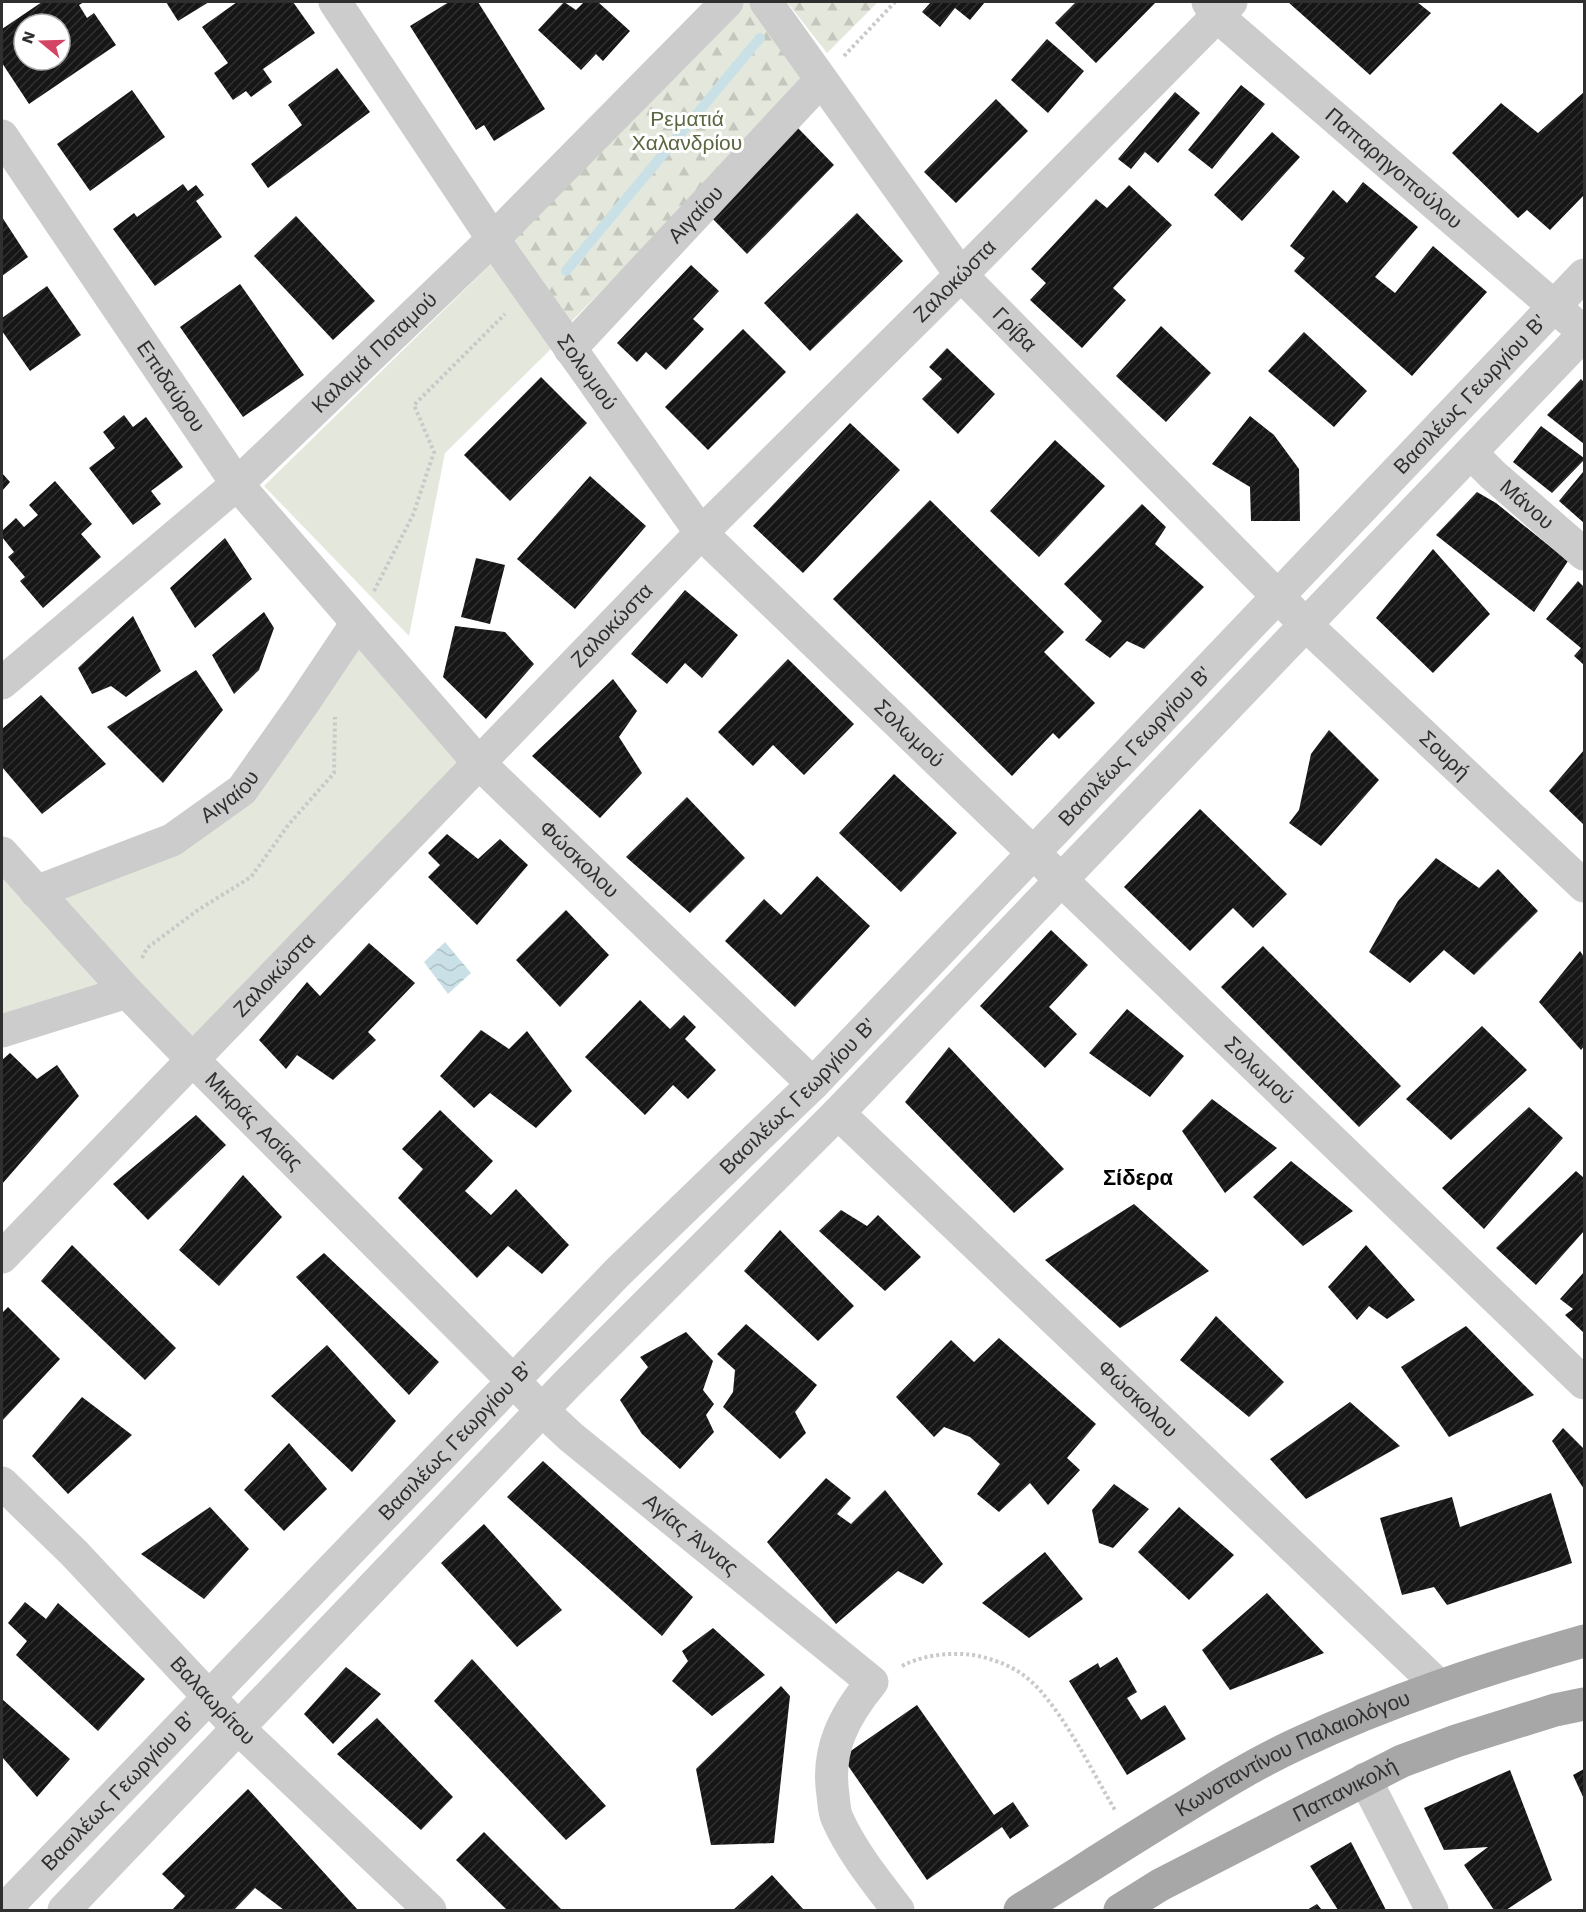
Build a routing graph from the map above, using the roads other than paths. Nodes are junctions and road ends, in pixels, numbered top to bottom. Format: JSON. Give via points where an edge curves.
{"nodes":[{"id":1,"x":335,"y":2,"type":"edge"},
{"id":2,"x":727,"y":2,"type":"edge"},
{"id":3,"x":766,"y":2,"type":"edge"},
{"id":4,"x":1219,"y":6,"type":"edge"},
{"id":5,"x":820,"y":80,"type":"junction"},
{"id":6,"x":2,"y":136,"type":"edge"},
{"id":7,"x":493,"y":239,"type":"junction"},
{"id":8,"x":961,"y":275,"type":"junction"},
{"id":9,"x":1584,"y":276,"type":"edge"},
{"id":10,"x":1555,"y":307,"type":"junction"},
{"id":11,"x":1584,"y":333,"type":"edge"},
{"id":12,"x":570,"y":349,"type":"junction"},
{"id":13,"x":1471,"y":453,"type":"junction"},
{"id":14,"x":237,"y":484,"type":"junction"},
{"id":15,"x":701,"y":533,"type":"junction"},
{"id":16,"x":1584,"y":555,"type":"edge"},
{"id":17,"x":1278,"y":597,"type":"junction"},
{"id":18,"x":357,"y":622,"type":"junction"},
{"id":19,"x":1306,"y":625,"type":"junction"},
{"id":20,"x":2,"y":684,"type":"edge"},
{"id":21,"x":479,"y":763,"type":"junction"},
{"id":22,"x":2,"y":853,"type":"edge"},
{"id":23,"x":1033,"y":854,"type":"junction"},
{"id":24,"x":1061,"y":880,"type":"junction"},
{"id":25,"x":1584,"y":886,"type":"edge"},
{"id":26,"x":36,"y":892,"type":"junction"},
{"id":27,"x":127,"y":992,"type":"junction"},
{"id":28,"x":2,"y":1031,"type":"edge"},
{"id":29,"x":192,"y":1059,"type":"junction"},
{"id":30,"x":813,"y":1084,"type":"junction"},
{"id":31,"x":838,"y":1113,"type":"junction"},
{"id":32,"x":2,"y":1257,"type":"edge"},
{"id":33,"x":513,"y":1382,"type":"junction"},
{"id":34,"x":1584,"y":1383,"type":"edge"},
{"id":35,"x":542,"y":1410,"type":"junction"},
{"id":36,"x":2,"y":1483,"type":"edge"},
{"id":37,"x":1584,"y":1641,"type":"edge"},
{"id":38,"x":1438,"y":1685,"type":"junction"},
{"id":39,"x":209,"y":1698,"type":"junction"},
{"id":40,"x":1584,"y":1704,"type":"edge"},
{"id":41,"x":239,"y":1729,"type":"junction"},
{"id":42,"x":1365,"y":1779,"type":"junction"},
{"id":43,"x":4,"y":1911,"type":"edge"},
{"id":44,"x":64,"y":1911,"type":"edge"},
{"id":45,"x":430,"y":1911,"type":"edge"},
{"id":46,"x":898,"y":1911,"type":"edge"},
{"id":47,"x":1020,"y":1911,"type":"edge"},
{"id":48,"x":1120,"y":1911,"type":"edge"},
{"id":49,"x":1432,"y":1911,"type":"edge"}],
"edges":[{"from":1,"to":7,"type":"street","name":"Σολωμού"},
{"from":2,"to":7,"type":"street","name":"Καλαμά Ποταμού"},
{"from":3,"to":5,"type":"street","name":"Γρίβα"},
{"from":4,"to":8,"type":"street","name":"Ζαλοκώστα"},
{"from":4,"to":10,"type":"street","name":"Παπαρηγοπούλου"},
{"from":5,"to":8,"type":"street","name":"Γρίβα"},
{"from":5,"to":12,"type":"street","name":"Αιγαίου"},
{"from":6,"to":14,"type":"street","name":"Επιδαύρου"},
{"from":7,"to":12,"type":"street","name":"Σολωμού"},
{"from":7,"to":14,"type":"street","name":"Καλαμά Ποταμού"},
{"from":8,"to":15,"type":"street","name":"Ζαλοκώστα"},
{"from":8,"to":17,"type":"street","name":"Γρίβα"},
{"from":9,"to":10,"type":"street","name":"Βασιλέως Γεωργίου Β'"},
{"from":10,"to":11,"type":"street","name":"Παπαρηγοπούλου"},
{"from":10,"to":17,"type":"street","name":"Βασιλέως Γεωργίου Β'"},
{"from":11,"to":13,"type":"street","name":"Βασιλέως Γεωργίου Β'"},
{"from":12,"to":15,"type":"street","name":"Σολωμού"},
{"from":13,"to":16,"type":"street","name":"Μάνου"},
{"from":13,"to":19,"type":"street","name":"Βασιλέως Γεωργίου Β'"},
{"from":14,"to":18,"type":"street","name":"Επιδαύρου"},
{"from":14,"to":20,"type":"street","name":"Καλαμά Ποταμού"},
{"from":15,"to":21,"type":"street","name":"Ζαλοκώστα"},
{"from":15,"to":23,"type":"street","name":"Σολωμού"},
{"from":17,"to":19,"type":"street","name":"Γρίβα"},
{"from":17,"to":23,"type":"street","name":"Βασιλέως Γεωργίου Β'"},
{"from":18,"to":21,"type":"street","name":"Φώσκολου"},
{"from":18,"to":26,"type":"street","name":"Αιγαίου","via":[[242,790],[172,840]]},
{"from":19,"to":24,"type":"street","name":"Βασιλέως Γεωργίου Β'"},
{"from":19,"to":25,"type":"street","name":"Σουρή"},
{"from":21,"to":29,"type":"street","name":"Ζαλοκώστα"},
{"from":21,"to":30,"type":"street","name":"Φώσκολου"},
{"from":22,"to":26,"type":"street","name":"Μικράς Ασίας"},
{"from":23,"to":24,"type":"street","name":"Σολωμού"},
{"from":23,"to":30,"type":"street","name":"Βασιλέως Γεωργίου Β'"},
{"from":24,"to":31,"type":"street","name":"Βασιλέως Γεωργίου Β'"},
{"from":24,"to":34,"type":"street","name":"Σολωμού"},
{"from":26,"to":27,"type":"street","name":"Μικράς Ασίας"},
{"from":27,"to":28,"type":"street"},
{"from":27,"to":29,"type":"street","name":"Μικράς Ασίας"},
{"from":29,"to":32,"type":"street","name":"Ζαλοκώστα"},
{"from":29,"to":33,"type":"street","name":"Μικράς Ασίας"},
{"from":30,"to":33,"type":"street","name":"Βασιλέως Γεωργίου Β'","via":[[617,1272]]},
{"from":31,"to":35,"type":"street","name":"Βασιλέως Γεωργίου Β'"},
{"from":31,"to":38,"type":"street","name":"Φώσκολου"},
{"from":33,"to":35,"type":"street","name":"Αγίας Άννας"},
{"from":33,"to":39,"type":"street","name":"Βασιλέως Γεωργίου Β'"},
{"from":35,"to":41,"type":"street","name":"Βασιλέως Γεωργίου Β'"},
{"from":35,"to":46,"type":"street","name":"Αγίας Άννας","via":[[872,1682],[837,1737],[830,1776],[836,1815],[854,1851]]},
{"from":36,"to":39,"type":"street","name":"Βαλαωρίτου","via":[[74,1553]]},
{"from":37,"to":38,"type":"main road","name":"Κωνσταντίνου Παλαιολόγου"},
{"from":38,"to":47,"type":"main road","name":"Κωνσταντίνου Παλαιολόγου","via":[[1295,1745],[1224,1783]]},
{"from":39,"to":41,"type":"street","name":"Βαλαωρίτου"},
{"from":39,"to":43,"type":"street","name":"Βασιλέως Γεωργίου Β'"},
{"from":40,"to":42,"type":"main road","name":"Παπανικολή","via":[[1456,1741]]},
{"from":41,"to":44,"type":"street","name":"Βασιλέως Γεωργίου Β'"},
{"from":41,"to":45,"type":"street","name":"Βαλαωρίτου"},
{"from":42,"to":48,"type":"main road","name":"Παπανικολή","via":[[1160,1885]]},
{"from":42,"to":49,"type":"street"}]}
